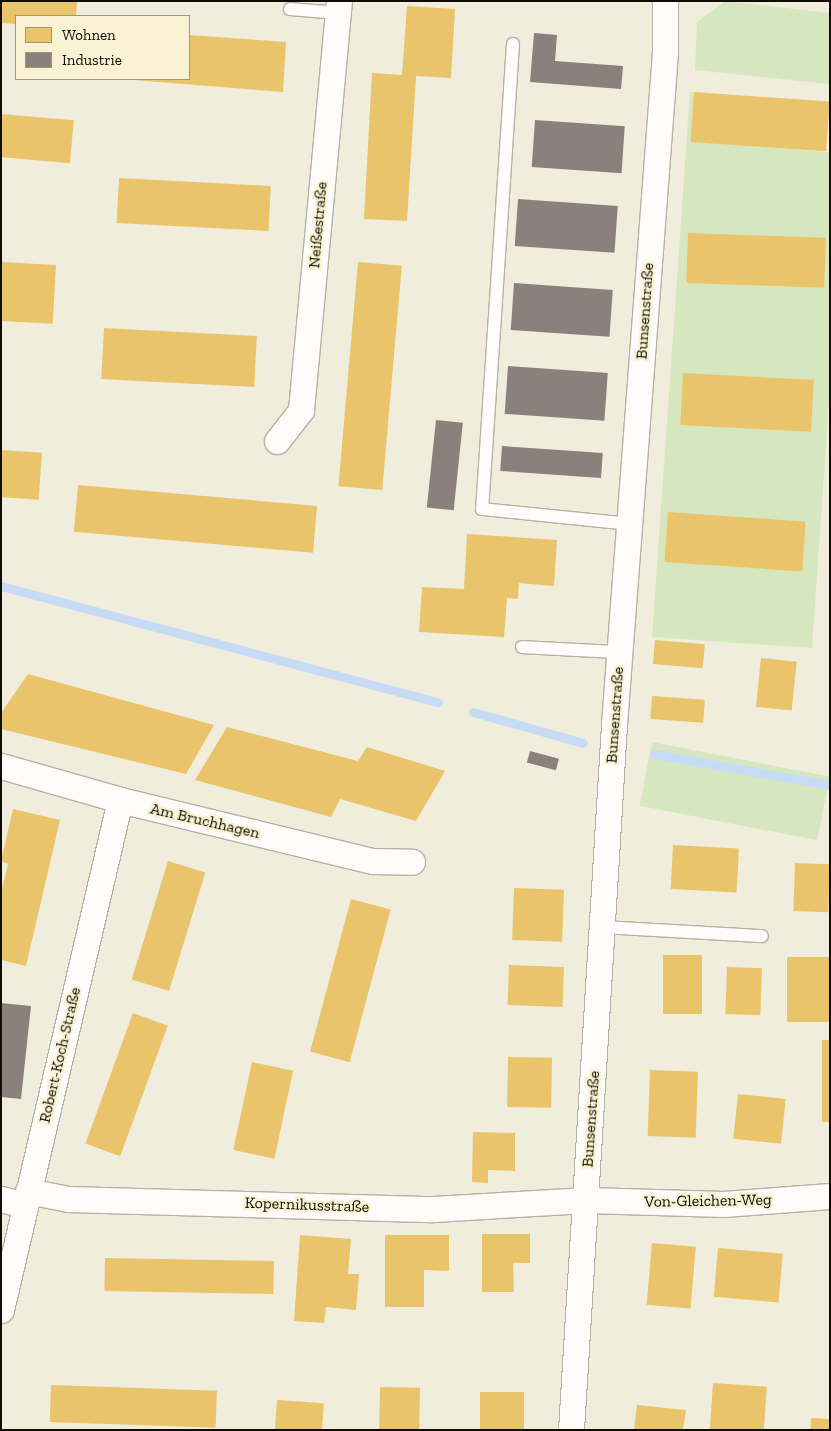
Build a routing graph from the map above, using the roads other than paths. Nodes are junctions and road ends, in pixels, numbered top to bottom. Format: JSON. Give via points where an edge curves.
{"nodes":[{"id":1,"x":665,"y":1,"type":"edge"},
{"id":2,"x":338,"y":7,"type":"edge"},
{"id":3,"x":290,"y":9,"type":"dead end"},
{"id":4,"x":513,"y":44,"type":"dead end"},
{"id":5,"x":277,"y":441,"type":"dead end"},
{"id":6,"x":629,"y":524,"type":"junction"},
{"id":7,"x":522,"y":647,"type":"dead end"},
{"id":8,"x":619,"y":652,"type":"junction"},
{"id":9,"x":1,"y":766,"type":"edge"},
{"id":10,"x":120,"y":800,"type":"junction"},
{"id":11,"x":412,"y":862,"type":"dead end"},
{"id":12,"x":604,"y":927,"type":"junction"},
{"id":13,"x":762,"y":936,"type":"dead end"},
{"id":14,"x":830,"y":1196,"type":"edge"},
{"id":15,"x":18,"y":1198,"type":"edge"},
{"id":16,"x":586,"y":1200,"type":"junction"},
{"id":17,"x":1,"y":1310,"type":"edge"},
{"id":18,"x":571,"y":1430,"type":"edge"}],
"edges":[{"from":1,"to":6,"type":"street","name":"Bunsenstraße","via":[[665,52]]},
{"from":2,"to":3,"type":"lane"},
{"from":2,"to":5,"type":"street","name":"Neißestraße","via":[[301,410]]},
{"from":4,"to":6,"type":"lane","via":[[482,509]]},
{"from":6,"to":8,"type":"street","name":"Bunsenstraße"},
{"from":7,"to":8,"type":"lane"},
{"from":8,"to":12,"type":"street","name":"Bunsenstraße"},
{"from":9,"to":10,"type":"street","name":"Am Bruchhagen"},
{"from":10,"to":11,"type":"street","name":"Am Bruchhagen","via":[[373,861]]},
{"from":10,"to":15,"type":"street","name":"Robert-Koch-Straße"},
{"from":12,"to":13,"type":"lane"},
{"from":12,"to":16,"type":"street","name":"Bunsenstraße"},
{"from":14,"to":16,"type":"street","name":"Von-Gleichen-Weg","via":[[724,1204]]},
{"from":15,"to":16,"type":"street","name":"Kopernikusstraße","via":[[433,1209]]},
{"from":15,"to":17,"type":"street","name":"Robert-Koch-Straße"},
{"from":16,"to":18,"type":"street","name":"Bunsenstraße"}]}
